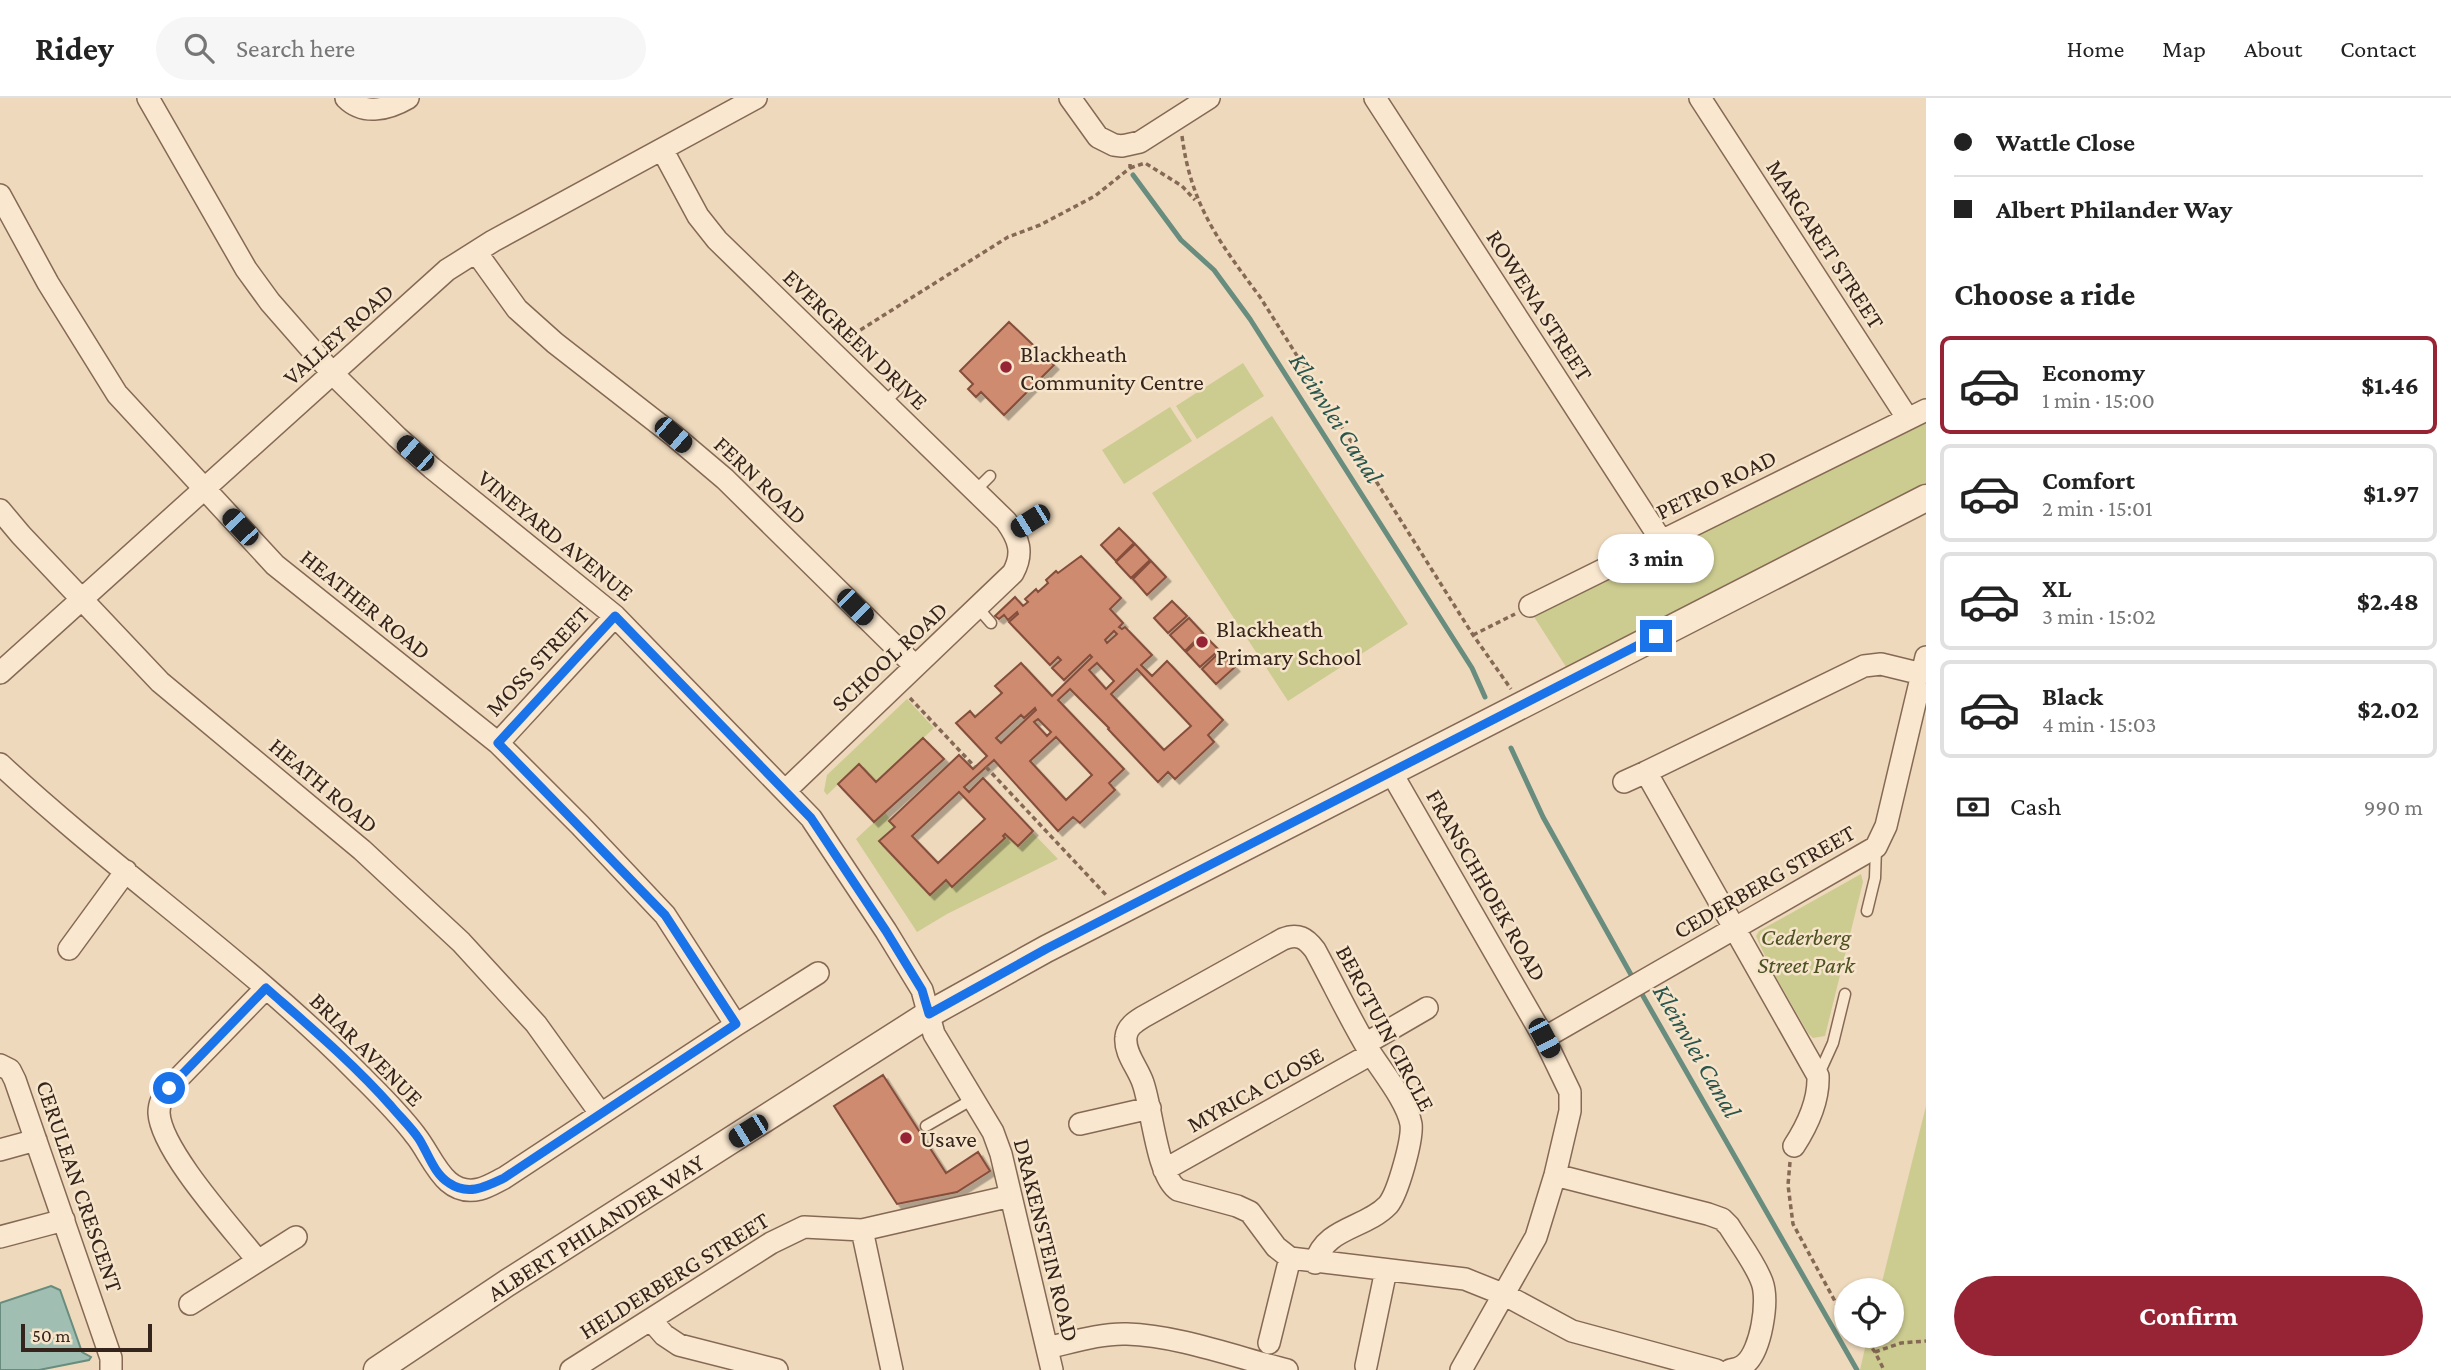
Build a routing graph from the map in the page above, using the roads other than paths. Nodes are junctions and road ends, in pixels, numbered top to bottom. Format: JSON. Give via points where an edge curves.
{"nodes":[{"id":1,"x":148,"y":98,"type":"edge"},
{"id":2,"x":346,"y":98,"type":"edge"},
{"id":3,"x":408,"y":98,"type":"edge"},
{"id":4,"x":756,"y":98,"type":"edge"},
{"id":5,"x":1070,"y":98,"type":"edge"},
{"id":6,"x":1209,"y":98,"type":"edge"},
{"id":7,"x":1375,"y":98,"type":"edge"},
{"id":8,"x":1700,"y":98,"type":"edge"},
{"id":9,"x":663,"y":151,"type":"junction"},
{"id":10,"x":0,"y":195,"type":"edge"},
{"id":11,"x":476,"y":252,"type":"junction"},
{"id":12,"x":333,"y":374,"type":"junction"},
{"id":13,"x":900,"y":387,"type":"dead end"},
{"id":14,"x":884,"y":403,"type":"junction"},
{"id":15,"x":1917,"y":414,"type":"edge"},
{"id":16,"x":990,"y":476,"type":"dead end"},
{"id":17,"x":205,"y":489,"type":"junction"},
{"id":18,"x":975,"y":491,"type":"junction"},
{"id":19,"x":1926,"y":498,"type":"edge"},
{"id":20,"x":0,"y":510,"type":"edge"},
{"id":21,"x":1042,"y":514,"type":"dead end"},
{"id":22,"x":1013,"y":532,"type":"junction"},
{"id":23,"x":1661,"y":540,"type":"junction"},
{"id":24,"x":1020,"y":555,"type":"joint"},
{"id":25,"x":82,"y":601,"type":"junction"},
{"id":26,"x":1530,"y":606,"type":"road end"},
{"id":27,"x":615,"y":616,"type":"junction"},
{"id":28,"x":1924,"y":665,"type":"edge"},
{"id":29,"x":915,"y":666,"type":"junction"},
{"id":30,"x":0,"y":673,"type":"edge"},
{"id":31,"x":498,"y":743,"type":"junction"},
{"id":32,"x":0,"y":764,"type":"edge"},
{"id":33,"x":1391,"y":772,"type":"junction"},
{"id":34,"x":1646,"y":772,"type":"junction"},
{"id":35,"x":1623,"y":782,"type":"dead end"},
{"id":36,"x":786,"y":790,"type":"junction"},
{"id":37,"x":1876,"y":847,"type":"junction"},
{"id":38,"x":126,"y":871,"type":"junction"},
{"id":39,"x":1867,"y":911,"type":"dead end"},
{"id":40,"x":1735,"y":928,"type":"junction"},
{"id":41,"x":69,"y":949,"type":"dead end"},
{"id":42,"x":818,"y":974,"type":"dead end"},
{"id":43,"x":266,"y":988,"type":"junction"},
{"id":44,"x":1845,"y":994,"type":"dead end"},
{"id":45,"x":1427,"y":1009,"type":"dead end"},
{"id":46,"x":929,"y":1014,"type":"junction"},
{"id":47,"x":736,"y":1024,"type":"junction"},
{"id":48,"x":1544,"y":1038,"type":"junction"},
{"id":49,"x":1368,"y":1049,"type":"junction"},
{"id":50,"x":0,"y":1065,"type":"edge"},
{"id":51,"x":1818,"y":1076,"type":"junction"},
{"id":52,"x":973,"y":1099,"type":"junction"},
{"id":53,"x":1150,"y":1108,"type":"junction"},
{"id":54,"x":600,"y":1114,"type":"junction"},
{"id":55,"x":1080,"y":1124,"type":"dead end"},
{"id":56,"x":926,"y":1126,"type":"dead end"},
{"id":57,"x":36,"y":1140,"type":"junction"},
{"id":58,"x":1794,"y":1146,"type":"road end"},
{"id":59,"x":0,"y":1150,"type":"edge"},
{"id":60,"x":1164,"y":1170,"type":"junction"},
{"id":61,"x":1555,"y":1175,"type":"junction"},
{"id":62,"x":1011,"y":1196,"type":"junction"},
{"id":63,"x":64,"y":1220,"type":"junction"},
{"id":64,"x":862,"y":1230,"type":"junction"},
{"id":65,"x":0,"y":1237,"type":"edge"},
{"id":66,"x":296,"y":1237,"type":"dead end"},
{"id":67,"x":1290,"y":1258,"type":"junction"},
{"id":68,"x":258,"y":1261,"type":"junction"},
{"id":69,"x":1315,"y":1263,"type":"junction"},
{"id":70,"x":1386,"y":1270,"type":"junction"},
{"id":71,"x":1505,"y":1295,"type":"junction"},
{"id":72,"x":190,"y":1304,"type":"dead end"},
{"id":73,"x":652,"y":1320,"type":"junction"},
{"id":74,"x":1269,"y":1343,"type":"dead end"},
{"id":75,"x":1047,"y":1348,"type":"junction"},
{"id":76,"x":1366,"y":1366,"type":"dead end"},
{"id":77,"x":111,"y":1370,"type":"edge"},
{"id":78,"x":377,"y":1370,"type":"edge"},
{"id":79,"x":571,"y":1370,"type":"edge"},
{"id":80,"x":777,"y":1370,"type":"edge"},
{"id":81,"x":892,"y":1370,"type":"edge"},
{"id":82,"x":1052,"y":1370,"type":"edge"},
{"id":83,"x":1287,"y":1370,"type":"edge"},
{"id":84,"x":1461,"y":1370,"type":"edge"},
{"id":85,"x":1716,"y":1370,"type":"edge"},
{"id":86,"x":1730,"y":1370,"type":"edge"}],
"edges":[{"from":1,"to":12,"type":"street","name":"VINEYARD AVENUE","via":[[246,269]]},
{"from":2,"to":3,"type":"street","via":[[376,110]]},
{"from":4,"to":9,"type":"street","name":"VALLEY ROAD"},
{"from":5,"to":6,"type":"street","via":[[1098,137],[1128,146]]},
{"from":7,"to":23,"type":"street","name":"ROWENA STREET"},
{"from":8,"to":15,"type":"street","name":"MARGARET STREET"},
{"from":9,"to":11,"type":"street","name":"VALLEY ROAD"},
{"from":9,"to":14,"type":"street","name":"EVERGREEN DRIVE","via":[[712,234]]},
{"from":10,"to":17,"type":"street","name":"HEATHER ROAD","via":[[47,283],[117,394]]},
{"from":11,"to":12,"type":"street","name":"VALLEY ROAD","via":[[447,270]]},
{"from":11,"to":29,"type":"street","name":"FERN ROAD","via":[[517,309],[725,479]]},
{"from":12,"to":17,"type":"street","name":"VALLEY ROAD"},
{"from":12,"to":27,"type":"street","name":"VINEYARD AVENUE","via":[[397,438]]},
{"from":13,"to":14,"type":"lane"},
{"from":14,"to":18,"type":"street","name":"EVERGREEN DRIVE"},
{"from":15,"to":23,"type":"street","name":"PETRO ROAD"},
{"from":16,"to":18,"type":"lane"},
{"from":17,"to":25,"type":"street","name":"VALLEY ROAD"},
{"from":17,"to":31,"type":"street","name":"HEATHER ROAD","via":[[275,565]]},
{"from":18,"to":22,"type":"street","name":"EVERGREEN DRIVE"},
{"from":19,"to":33,"type":"street","name":"ALBERT PHILANDER WAY","via":[[1512,701],[1478,726]]},
{"from":20,"to":25,"type":"street","name":"HEATH ROAD"},
{"from":21,"to":22,"type":"lane"},
{"from":22,"to":24,"type":"street","name":"EVERGREEN DRIVE"},
{"from":23,"to":26,"type":"street","name":"PETRO ROAD"},
{"from":24,"to":29,"type":"street","name":"SCHOOL ROAD","via":[[984,615]]},
{"from":25,"to":30,"type":"street","name":"VALLEY ROAD"},
{"from":25,"to":54,"type":"street","name":"HEATH ROAD","via":[[160,682],[362,850],[461,942],[536,1024]]},
{"from":27,"to":31,"type":"street","name":"MOSS STREET"},
{"from":27,"to":36,"type":"street","name":"VINEYARD AVENUE"},
{"from":28,"to":34,"type":"street","via":[[1864,666]]},
{"from":28,"to":37,"type":"street","name":"CEDERBERG STREET","via":[[1886,826]]},
{"from":29,"to":36,"type":"street","name":"SCHOOL ROAD"},
{"from":31,"to":47,"type":"street","name":"HEATHER ROAD","via":[[665,915]]},
{"from":32,"to":38,"type":"street","name":"BRIAR AVENUE"},
{"from":33,"to":46,"type":"street","name":"ALBERT PHILANDER WAY"},
{"from":33,"to":48,"type":"street","name":"FRANSCHHOEK ROAD"},
{"from":34,"to":35,"type":"street"},
{"from":34,"to":40,"type":"street"},
{"from":36,"to":46,"type":"street","name":"VINEYARD AVENUE","via":[[811,818],[886,931],[922,990]]},
{"from":37,"to":39,"type":"lane"},
{"from":37,"to":40,"type":"street","name":"CEDERBERG STREET"},
{"from":38,"to":41,"type":"street"},
{"from":38,"to":43,"type":"street","name":"BRIAR AVENUE"},
{"from":40,"to":48,"type":"street","name":"CEDERBERG STREET"},
{"from":40,"to":51,"type":"street"},
{"from":42,"to":47,"type":"street","name":"BRIAR AVENUE"},
{"from":43,"to":54,"type":"street","name":"BRIAR AVENUE","via":[[388,1103],[418,1137],[448,1183],[479,1190]]},
{"from":43,"to":68,"type":"street","via":[[169,1088],[160,1101],[159,1116],[179,1161]]},
{"from":44,"to":51,"type":"lane","via":[[1833,1043]]},
{"from":45,"to":49,"type":"street","name":"MYRICA CLOSE"},
{"from":46,"to":52,"type":"street","name":"DRAKENSTEIN ROAD","via":[[934,1034]]},
{"from":46,"to":78,"type":"street","name":"ALBERT PHILANDER WAY"},
{"from":47,"to":54,"type":"street","name":"BRIAR AVENUE"},
{"from":48,"to":61,"type":"street","name":"FRANSCHHOEK ROAD","via":[[1570,1092]]},
{"from":49,"to":53,"type":"street","name":"BERGTUIN CIRCLE","via":[[1308,940],[1289,937],[1130,1026],[1126,1046]]},
{"from":49,"to":60,"type":"street","name":"MYRICA CLOSE"},
{"from":49,"to":69,"type":"street","name":"BERGTUIN CIRCLE","via":[[1411,1125],[1399,1180],[1386,1207],[1324,1244]]},
{"from":50,"to":57,"type":"street","name":"CERULEAN CRESCENT","via":[[13,1075]]},
{"from":51,"to":58,"type":"street","via":[[1814,1105]]},
{"from":52,"to":56,"type":"lane"},
{"from":52,"to":62,"type":"street","name":"DRAKENSTEIN ROAD","via":[[997,1141]]},
{"from":53,"to":55,"type":"street"},
{"from":53,"to":60,"type":"street","name":"BERGTUIN CIRCLE"},
{"from":57,"to":59,"type":"street"},
{"from":57,"to":63,"type":"street","name":"CERULEAN CRESCENT"},
{"from":60,"to":67,"type":"street","via":[[1178,1190],[1250,1212]]},
{"from":61,"to":71,"type":"street","name":"FRANSCHHOEK ROAD","via":[[1536,1237]]},
{"from":61,"to":86,"type":"street","via":[[1708,1214],[1730,1226],[1761,1278],[1765,1296],[1752,1357],[1742,1367]]},
{"from":62,"to":64,"type":"street","name":"HELDERBERG STREET"},
{"from":62,"to":75,"type":"street","name":"DRAKENSTEIN ROAD"},
{"from":63,"to":65,"type":"street"},
{"from":63,"to":77,"type":"street","name":"CERULEAN CRESCENT","via":[[111,1358]]},
{"from":64,"to":73,"type":"street","name":"HELDERBERG STREET","via":[[799,1228]]},
{"from":64,"to":81,"type":"street"},
{"from":66,"to":68,"type":"street"},
{"from":67,"to":69,"type":"street"},
{"from":67,"to":74,"type":"street"},
{"from":68,"to":72,"type":"street"},
{"from":69,"to":70,"type":"street"},
{"from":70,"to":71,"type":"street","via":[[1465,1279]]},
{"from":70,"to":76,"type":"street"},
{"from":71,"to":84,"type":"street","name":"FRANSCHHOEK ROAD"},
{"from":71,"to":85,"type":"street","via":[[1572,1331]]},
{"from":73,"to":79,"type":"street","name":"HELDERBERG STREET"},
{"from":73,"to":80,"type":"street","via":[[679,1345]]},
{"from":75,"to":82,"type":"street","name":"DRAKENSTEIN ROAD"},
{"from":75,"to":83,"type":"street","via":[[1106,1335],[1140,1335]]}]}
